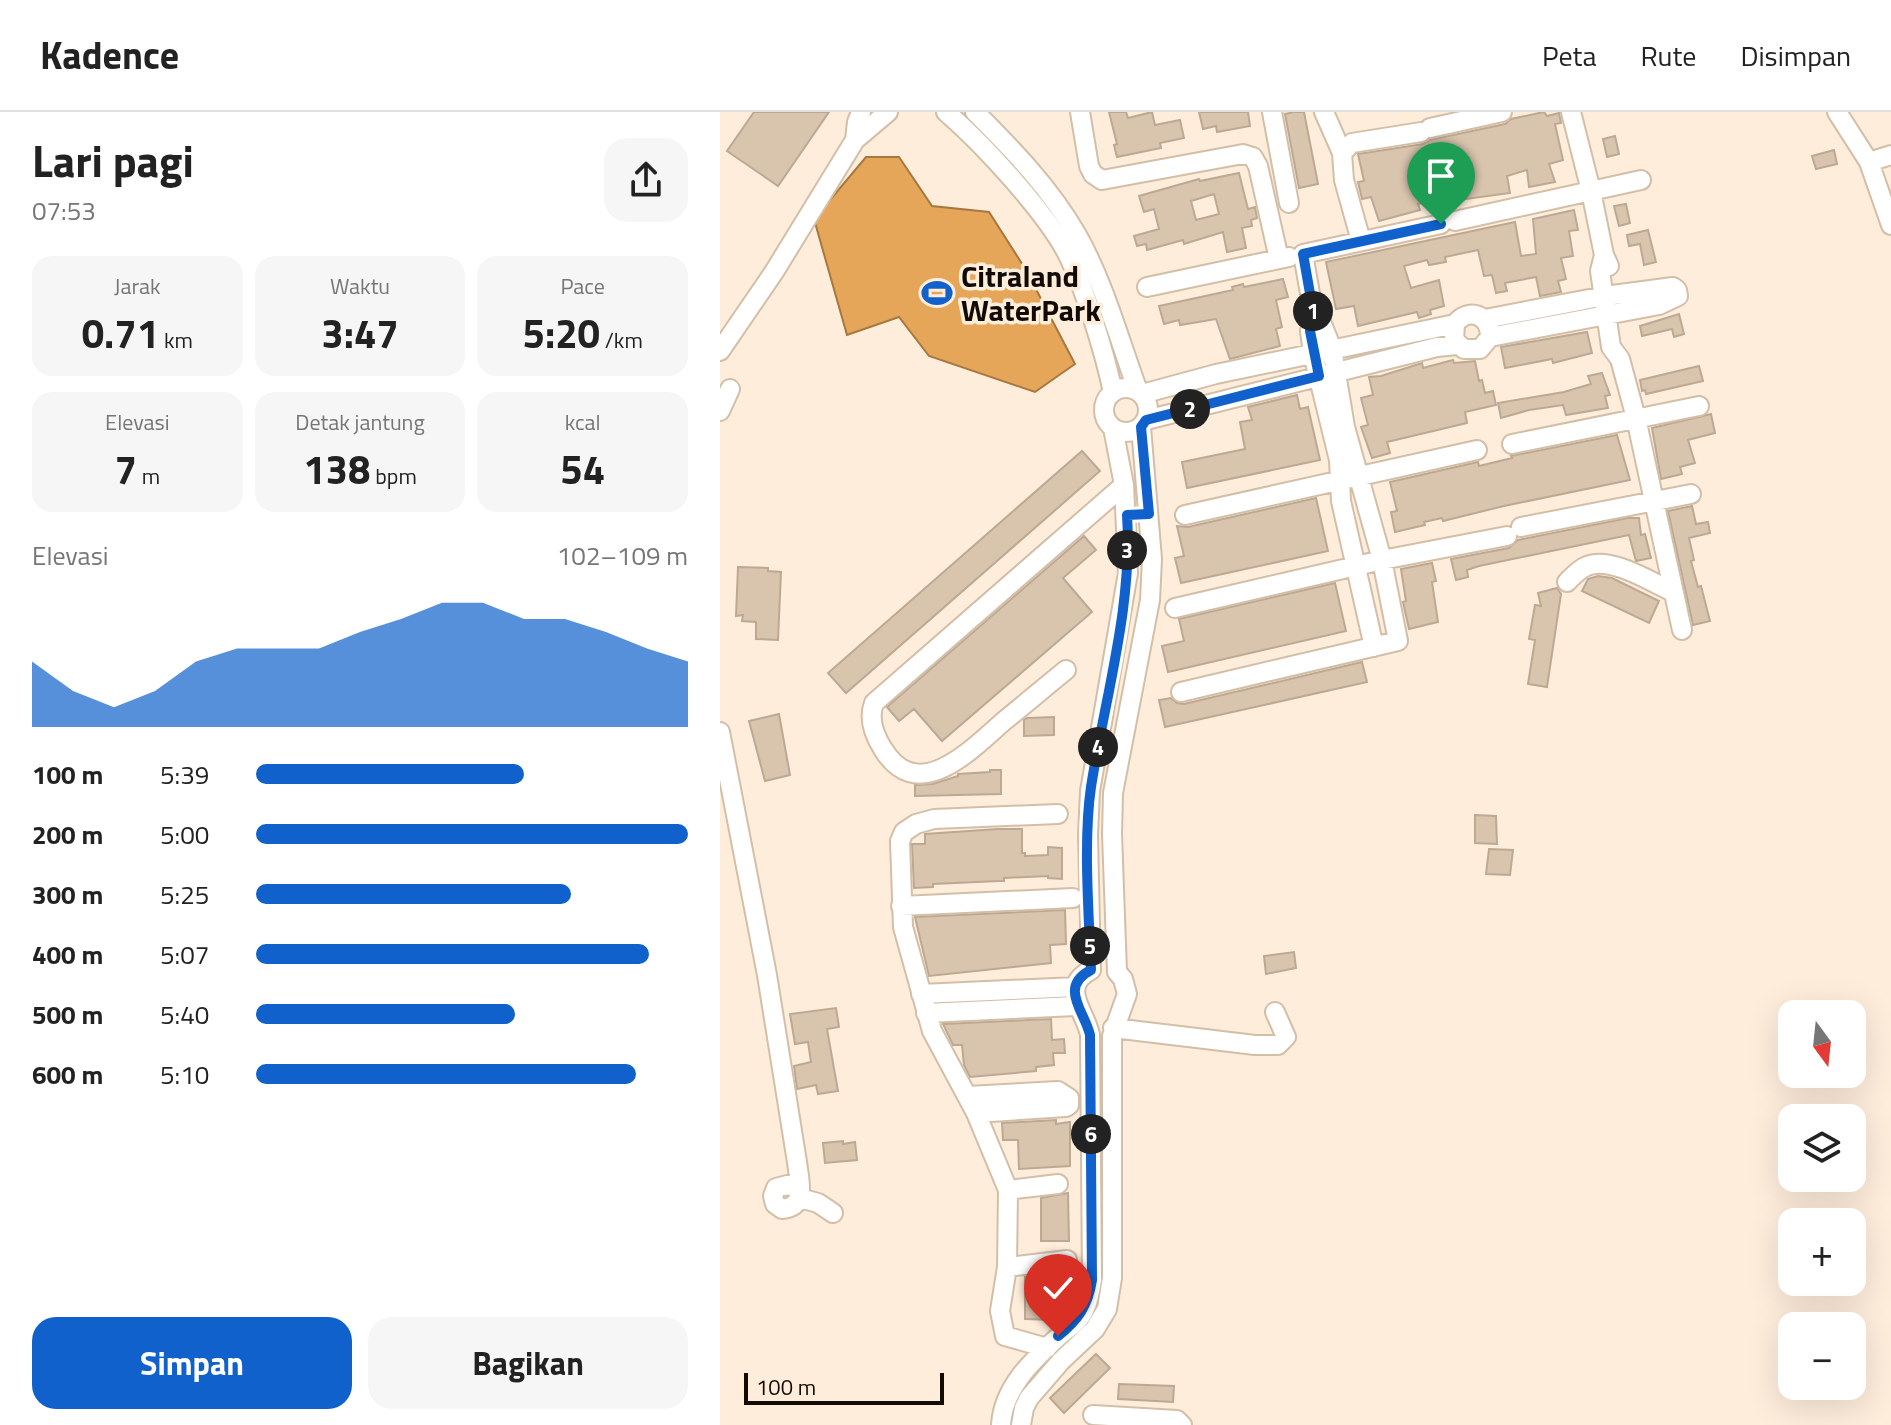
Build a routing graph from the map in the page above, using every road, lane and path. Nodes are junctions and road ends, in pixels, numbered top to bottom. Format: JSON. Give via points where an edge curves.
{"nodes":[{"id":1,"x":861,"y":112,"type":"edge"},
{"id":2,"x":888,"y":112,"type":"edge"},
{"id":3,"x":946,"y":112,"type":"edge"},
{"id":4,"x":975,"y":112,"type":"edge"},
{"id":5,"x":1080,"y":112,"type":"edge"},
{"id":6,"x":1272,"y":112,"type":"edge"},
{"id":7,"x":1324,"y":112,"type":"edge"},
{"id":8,"x":1502,"y":112,"type":"edge"},
{"id":9,"x":1571,"y":112,"type":"edge"},
{"id":10,"x":1837,"y":112,"type":"edge"},
{"id":11,"x":855,"y":140,"type":"junction"},
{"id":12,"x":1342,"y":153,"type":"junction"},
{"id":13,"x":1891,"y":155,"type":"edge"},
{"id":14,"x":1869,"y":162,"type":"junction"},
{"id":15,"x":1641,"y":180,"type":"dead end"},
{"id":16,"x":1591,"y":191,"type":"junction"},
{"id":17,"x":1289,"y":203,"type":"dead end"},
{"id":18,"x":1891,"y":225,"type":"edge"},
{"id":19,"x":1361,"y":241,"type":"junction"},
{"id":20,"x":1303,"y":254,"type":"junction"},
{"id":21,"x":1279,"y":259,"type":"junction"},
{"id":22,"x":1147,"y":287,"type":"dead end"},
{"id":23,"x":1612,"y":304,"type":"junction"},
{"id":24,"x":1455,"y":324,"type":"junction"},
{"id":25,"x":1487,"y":328,"type":"junction"},
{"id":26,"x":1457,"y":345,"type":"junction"},
{"id":27,"x":720,"y":351,"type":"edge"},
{"id":28,"x":1323,"y":352,"type":"junction"},
{"id":29,"x":1328,"y":374,"type":"junction"},
{"id":30,"x":1196,"y":379,"type":"junction"},
{"id":31,"x":730,"y":389,"type":"dead end"},
{"id":32,"x":1113,"y":392,"type":"junction"},
{"id":33,"x":1140,"y":392,"type":"junction"},
{"id":34,"x":1201,"y":406,"type":"junction"},
{"id":35,"x":1699,"y":406,"type":"dead end"},
{"id":36,"x":720,"y":411,"type":"edge"},
{"id":37,"x":1636,"y":418,"type":"junction"},
{"id":38,"x":1143,"y":424,"type":"junction"},
{"id":39,"x":1113,"y":428,"type":"junction"},
{"id":40,"x":1512,"y":444,"type":"dead end"},
{"id":41,"x":1477,"y":450,"type":"dead end"},
{"id":42,"x":1349,"y":479,"type":"junction"},
{"id":43,"x":1124,"y":485,"type":"junction"},
{"id":44,"x":1691,"y":494,"type":"dead end"},
{"id":45,"x":1654,"y":502,"type":"junction"},
{"id":46,"x":1149,"y":514,"type":"junction"},
{"id":47,"x":1127,"y":515,"type":"junction"},
{"id":48,"x":1185,"y":515,"type":"dead end"},
{"id":49,"x":1382,"y":560,"type":"junction"},
{"id":50,"x":1355,"y":568,"type":"junction"},
{"id":51,"x":1567,"y":582,"type":"dead end"},
{"id":52,"x":1673,"y":592,"type":"junction"},
{"id":53,"x":1175,"y":608,"type":"dead end"},
{"id":54,"x":1682,"y":630,"type":"dead end"},
{"id":55,"x":1374,"y":647,"type":"junction"},
{"id":56,"x":1066,"y":670,"type":"dead end"},
{"id":57,"x":1181,"y":692,"type":"dead end"},
{"id":58,"x":720,"y":732,"type":"edge"},
{"id":59,"x":1058,"y":814,"type":"dead end"},
{"id":60,"x":1073,"y":898,"type":"dead end"},
{"id":61,"x":901,"y":906,"type":"junction"},
{"id":62,"x":1091,"y":970,"type":"junction"},
{"id":63,"x":1117,"y":972,"type":"junction"},
{"id":64,"x":921,"y":994,"type":"junction"},
{"id":65,"x":1079,"y":1003,"type":"junction"},
{"id":66,"x":1275,"y":1012,"type":"dead end"},
{"id":67,"x":926,"y":1013,"type":"junction"},
{"id":68,"x":1116,"y":1021,"type":"junction"},
{"id":69,"x":1058,"y":1184,"type":"dead end"},
{"id":70,"x":1008,"y":1190,"type":"junction"},
{"id":71,"x":833,"y":1213,"type":"dead end"},
{"id":72,"x":1067,"y":1260,"type":"dead end"},
{"id":73,"x":1007,"y":1267,"type":"junction"},
{"id":74,"x":1047,"y":1348,"type":"junction"},
{"id":75,"x":1093,"y":1415,"type":"dead end"},
{"id":76,"x":1001,"y":1425,"type":"edge"},
{"id":77,"x":1021,"y":1425,"type":"edge"},
{"id":78,"x":1182,"y":1425,"type":"edge"}],
"edges":[{"from":1,"to":11,"type":"street"},
{"from":2,"to":11,"type":"street"},
{"from":3,"to":32,"type":"street","via":[[1021,191],[1063,246],[1106,359]]},
{"from":4,"to":33,"type":"street","via":[[1020,156],[1065,215]]},
{"from":5,"to":21,"type":"street","via":[[1089,166],[1102,180],[1243,154],[1253,157]]},
{"from":6,"to":17,"type":"street"},
{"from":7,"to":12,"type":"street"},
{"from":8,"to":12,"type":"street","via":[[1352,143]]},
{"from":9,"to":16,"type":"street"},
{"from":10,"to":14,"type":"street"},
{"from":11,"to":27,"type":"street"},
{"from":12,"to":19,"type":"street"},
{"from":13,"to":14,"type":"street"},
{"from":14,"to":18,"type":"street"},
{"from":15,"to":16,"type":"street"},
{"from":16,"to":19,"type":"street"},
{"from":16,"to":23,"type":"street","via":[[1612,271]]},
{"from":19,"to":20,"type":"street"},
{"from":20,"to":21,"type":"street"},
{"from":20,"to":28,"type":"street","via":[[1314,316],[1310,331]]},
{"from":21,"to":22,"type":"street"},
{"from":23,"to":25,"type":"street"},
{"from":23,"to":37,"type":"street"},
{"from":24,"to":25,"type":"street","via":[[1469,314]]},
{"from":24,"to":26,"type":"street"},
{"from":24,"to":28,"type":"street"},
{"from":25,"to":26,"type":"street","via":[[1480,349]]},
{"from":26,"to":29,"type":"street"},
{"from":28,"to":29,"type":"street"},
{"from":28,"to":30,"type":"street"},
{"from":29,"to":34,"type":"street"},
{"from":29,"to":42,"type":"street","via":[[1345,427]]},
{"from":30,"to":33,"type":"street"},
{"from":30,"to":34,"type":"street"},
{"from":31,"to":36,"type":"street"},
{"from":32,"to":33,"type":"street"},
{"from":32,"to":39,"type":"street","via":[[1104,413]]},
{"from":33,"to":38,"type":"street","via":[[1148,406]]},
{"from":34,"to":38,"type":"street"},
{"from":35,"to":37,"type":"street"},
{"from":37,"to":40,"type":"street"},
{"from":37,"to":45,"type":"street"},
{"from":38,"to":39,"type":"street","via":[[1127,432]]},
{"from":38,"to":46,"type":"street"},
{"from":39,"to":43,"type":"street"},
{"from":41,"to":42,"type":"street"},
{"from":42,"to":48,"type":"street"},
{"from":42,"to":49,"type":"street"},
{"from":42,"to":50,"type":"street","via":[[1341,501]]},
{"from":43,"to":47,"type":"street"},
{"from":43,"to":56,"type":"street","via":[[874,703],[873,729],[901,768],[938,771],[961,759]]},
{"from":44,"to":45,"type":"street"},
{"from":45,"to":49,"type":"street"},
{"from":45,"to":52,"type":"street"},
{"from":46,"to":47,"type":"street"},
{"from":46,"to":63,"type":"street","via":[[1150,600],[1113,793]]},
{"from":47,"to":62,"type":"street","via":[[1128,573],[1090,791]]},
{"from":49,"to":50,"type":"street"},
{"from":49,"to":55,"type":"street","via":[[1398,637],[1395,643]]},
{"from":50,"to":53,"type":"street"},
{"from":50,"to":55,"type":"street"},
{"from":51,"to":52,"type":"street","via":[[1584,567],[1599,563]]},
{"from":52,"to":54,"type":"street"},
{"from":55,"to":57,"type":"street"},
{"from":58,"to":71,"type":"street","via":[[767,975],[800,1193]]},
{"from":59,"to":61,"type":"street","via":[[916,824],[904,832],[898,850]]},
{"from":60,"to":61,"type":"street"},
{"from":61,"to":64,"type":"street"},
{"from":62,"to":63,"type":"street"},
{"from":62,"to":65,"type":"street","via":[[1083,974]]},
{"from":63,"to":68,"type":"street","via":[[1127,994]]},
{"from":64,"to":65,"type":"street"},
{"from":64,"to":67,"type":"street"},
{"from":65,"to":67,"type":"street"},
{"from":65,"to":68,"type":"street","via":[[1099,1020]]},
{"from":65,"to":74,"type":"street","via":[[1090,1035],[1092,1280],[1081,1315]]},
{"from":66,"to":68,"type":"street","via":[[1286,1037],[1278,1045]]},
{"from":67,"to":70,"type":"street"},
{"from":68,"to":77,"type":"street","via":[[1112,1278],[1107,1309],[1095,1329],[1029,1398]]},
{"from":69,"to":70,"type":"street"},
{"from":70,"to":73,"type":"street"},
{"from":72,"to":73,"type":"street"},
{"from":73,"to":74,"type":"street","via":[[1000,1311],[1005,1336]]},
{"from":74,"to":76,"type":"street","via":[[1015,1382]]},
{"from":75,"to":78,"type":"street","via":[[1177,1420]]}]}
